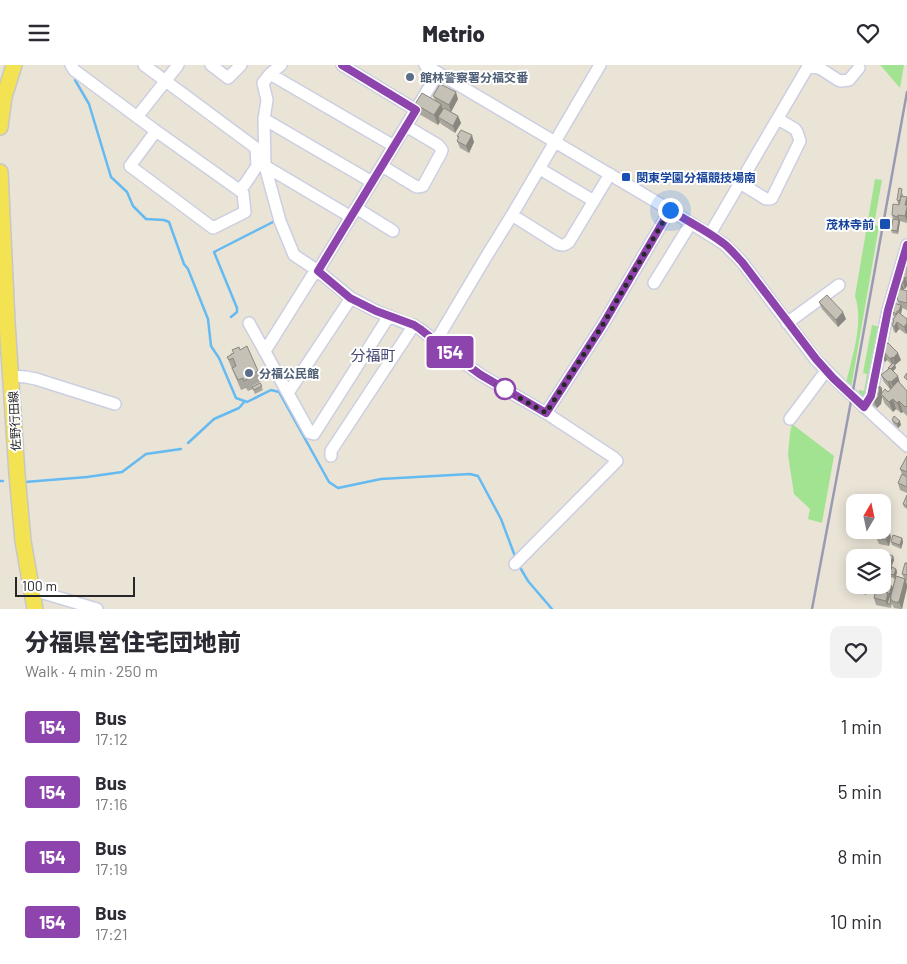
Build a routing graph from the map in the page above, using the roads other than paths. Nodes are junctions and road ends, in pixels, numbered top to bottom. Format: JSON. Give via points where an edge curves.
{"nodes":[{"id":1,"x":14,"y":65,"type":"edge"},
{"id":2,"x":70,"y":65,"type":"edge"},
{"id":3,"x":144,"y":65,"type":"edge"},
{"id":4,"x":178,"y":65,"type":"edge"},
{"id":5,"x":211,"y":65,"type":"edge"},
{"id":6,"x":241,"y":65,"type":"edge"},
{"id":7,"x":281,"y":65,"type":"edge"},
{"id":8,"x":342,"y":65,"type":"edge"},
{"id":9,"x":425,"y":65,"type":"edge"},
{"id":10,"x":600,"y":65,"type":"edge"},
{"id":11,"x":809,"y":65,"type":"edge"},
{"id":12,"x":859,"y":68,"type":"dead end"},
{"id":13,"x":438,"y":73,"type":"junction"},
{"id":14,"x":270,"y":74,"type":"junction"},
{"id":15,"x":165,"y":81,"type":"junction"},
{"id":16,"x":416,"y":110,"type":"junction"},
{"id":17,"x":137,"y":117,"type":"junction"},
{"id":18,"x":264,"y":119,"type":"junction"},
{"id":19,"x":778,"y":119,"type":"junction"},
{"id":20,"x":406,"y":126,"type":"junction"},
{"id":21,"x":0,"y":127,"type":"edge"},
{"id":22,"x":156,"y":131,"type":"junction"},
{"id":23,"x":556,"y":142,"type":"junction"},
{"id":24,"x":394,"y":146,"type":"junction"},
{"id":25,"x":265,"y":166,"type":"junction"},
{"id":26,"x":382,"y":166,"type":"junction"},
{"id":27,"x":540,"y":169,"type":"junction"},
{"id":28,"x":0,"y":171,"type":"edge"},
{"id":29,"x":610,"y":174,"type":"junction"},
{"id":30,"x":372,"y":182,"type":"junction"},
{"id":31,"x":740,"y":183,"type":"junction"},
{"id":32,"x":238,"y":190,"type":"junction"},
{"id":33,"x":594,"y":201,"type":"junction"},
{"id":34,"x":670,"y":210,"type":"junction"},
{"id":35,"x":354,"y":213,"type":"junction"},
{"id":36,"x":512,"y":215,"type":"junction"},
{"id":37,"x":691,"y":223,"type":"junction"},
{"id":38,"x":393,"y":231,"type":"dead end"},
{"id":39,"x":710,"y":234,"type":"junction"},
{"id":40,"x":907,"y":245,"type":"edge"},
{"id":41,"x":318,"y":271,"type":"junction"},
{"id":42,"x":654,"y":283,"type":"dead end"},
{"id":43,"x":838,"y":285,"type":"dead end"},
{"id":44,"x":350,"y":298,"type":"junction"},
{"id":45,"x":389,"y":316,"type":"junction"},
{"id":46,"x":4,"y":322,"type":"edge"},
{"id":47,"x":249,"y":323,"type":"dead end"},
{"id":48,"x":787,"y":323,"type":"junction"},
{"id":49,"x":414,"y":325,"type":"junction"},
{"id":50,"x":436,"y":341,"type":"junction"},
{"id":51,"x":265,"y":351,"type":"junction"},
{"id":52,"x":826,"y":371,"type":"junction"},
{"id":53,"x":11,"y":377,"type":"junction"},
{"id":54,"x":288,"y":393,"type":"junction"},
{"id":55,"x":115,"y":404,"type":"dead end"},
{"id":56,"x":864,"y":407,"type":"junction"},
{"id":57,"x":546,"y":413,"type":"junction"},
{"id":58,"x":790,"y":419,"type":"dead end"},
{"id":59,"x":907,"y":446,"type":"edge"},
{"id":60,"x":332,"y":456,"type":"dead end"},
{"id":61,"x":517,"y":562,"type":"dead end"},
{"id":62,"x":32,"y":591,"type":"junction"},
{"id":63,"x":35,"y":609,"type":"edge"},
{"id":64,"x":97,"y":609,"type":"edge"}],
"edges":[{"from":1,"to":21,"type":"main road","via":[[4,97]]},
{"from":2,"to":17,"type":"street"},
{"from":3,"to":15,"type":"street"},
{"from":4,"to":15,"type":"street"},
{"from":5,"to":6,"type":"street","via":[[228,78]]},
{"from":7,"to":14,"type":"street"},
{"from":8,"to":16,"type":"street"},
{"from":9,"to":13,"type":"street"},
{"from":10,"to":23,"type":"street"},
{"from":11,"to":12,"type":"street","via":[[841,81],[848,80]]},
{"from":11,"to":19,"type":"street"},
{"from":13,"to":16,"type":"street"},
{"from":13,"to":23,"type":"street"},
{"from":14,"to":18,"type":"street","via":[[263,83],[267,100]]},
{"from":14,"to":24,"type":"street"},
{"from":15,"to":17,"type":"street"},
{"from":15,"to":32,"type":"street","via":[[256,148],[257,166]]},
{"from":16,"to":20,"type":"street"},
{"from":17,"to":22,"type":"street"},
{"from":18,"to":25,"type":"street"},
{"from":18,"to":30,"type":"street"},
{"from":19,"to":31,"type":"street"},
{"from":19,"to":31,"type":"street","via":[[795,129],[800,139],[772,198],[766,199]]},
{"from":20,"to":24,"type":"street"},
{"from":20,"to":26,"type":"street","via":[[442,150],[423,186],[414,186]]},
{"from":22,"to":32,"type":"street"},
{"from":22,"to":32,"type":"street","via":[[130,166],[213,228],[245,212],[243,193]]},
{"from":23,"to":27,"type":"street"},
{"from":23,"to":29,"type":"street"},
{"from":24,"to":26,"type":"street"},
{"from":25,"to":35,"type":"street"},
{"from":25,"to":41,"type":"street","via":[[280,221],[294,255]]},
{"from":26,"to":30,"type":"street"},
{"from":27,"to":33,"type":"street"},
{"from":27,"to":36,"type":"street"},
{"from":28,"to":46,"type":"main road","name":"佐野行田線"},
{"from":29,"to":33,"type":"street"},
{"from":29,"to":34,"type":"street"},
{"from":30,"to":35,"type":"street"},
{"from":31,"to":39,"type":"street"},
{"from":33,"to":36,"type":"street","via":[[569,242],[562,246]]},
{"from":34,"to":37,"type":"street"},
{"from":34,"to":57,"type":"street"},
{"from":35,"to":38,"type":"street"},
{"from":35,"to":41,"type":"street"},
{"from":36,"to":50,"type":"street"},
{"from":37,"to":39,"type":"street"},
{"from":37,"to":42,"type":"street"},
{"from":39,"to":48,"type":"street","via":[[742,262]]},
{"from":40,"to":56,"type":"street","via":[[888,310],[871,396]]},
{"from":41,"to":44,"type":"street"},
{"from":41,"to":51,"type":"street"},
{"from":43,"to":48,"type":"street"},
{"from":44,"to":45,"type":"street"},
{"from":44,"to":54,"type":"street"},
{"from":45,"to":49,"type":"street"},
{"from":45,"to":54,"type":"street","via":[[314,435]]},
{"from":46,"to":53,"type":"main road","name":"佐野行田線"},
{"from":47,"to":51,"type":"street"},
{"from":48,"to":52,"type":"street"},
{"from":49,"to":50,"type":"street"},
{"from":49,"to":60,"type":"street","via":[[331,451]]},
{"from":50,"to":57,"type":"street","via":[[481,375]]},
{"from":51,"to":54,"type":"street"},
{"from":52,"to":56,"type":"street"},
{"from":52,"to":58,"type":"street"},
{"from":53,"to":55,"type":"street","via":[[36,379]]},
{"from":53,"to":62,"type":"main road","name":"佐野行田線","via":[[23,541]]},
{"from":56,"to":59,"type":"street"},
{"from":57,"to":61,"type":"street","via":[[617,461]]},
{"from":62,"to":63,"type":"main road","name":"佐野行田線"},
{"from":62,"to":64,"type":"street"}]}
